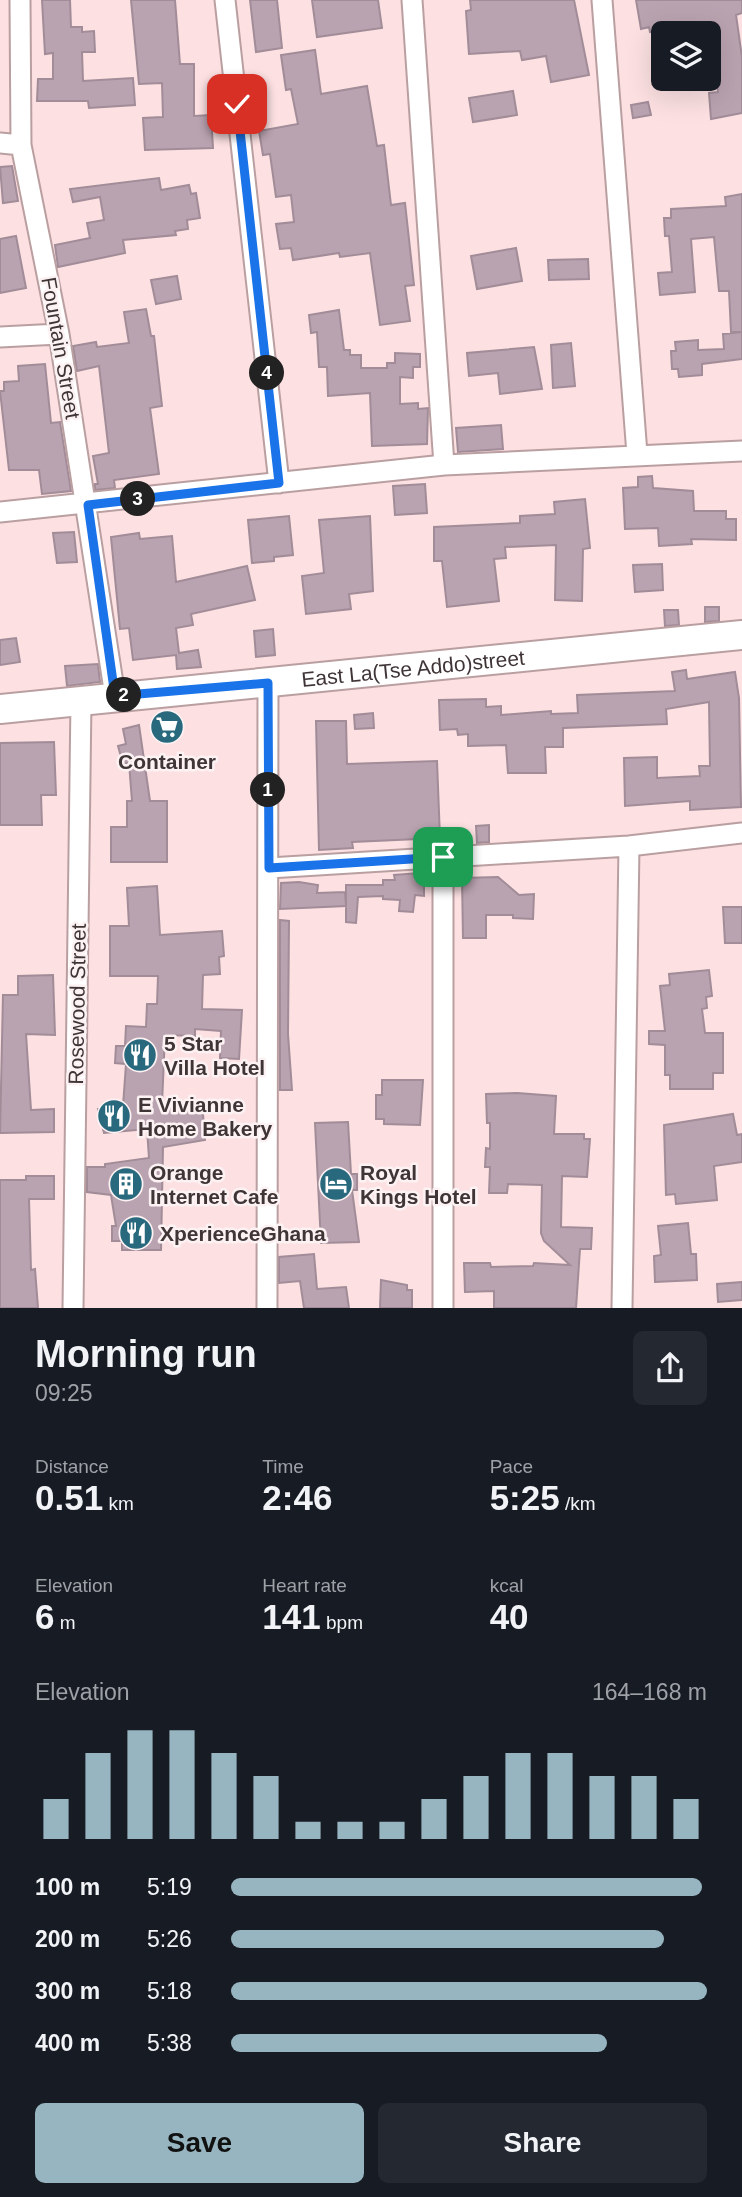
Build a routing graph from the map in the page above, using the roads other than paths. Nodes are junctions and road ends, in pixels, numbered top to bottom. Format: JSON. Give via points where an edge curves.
{"nodes":[{"id":1,"x":20,"y":0,"type":"edge"},
{"id":2,"x":225,"y":0,"type":"edge"},
{"id":3,"x":412,"y":0,"type":"edge"},
{"id":4,"x":602,"y":0,"type":"edge"},
{"id":5,"x":0,"y":143,"type":"edge"},
{"id":6,"x":21,"y":145,"type":"junction"},
{"id":7,"x":59,"y":334,"type":"junction"},
{"id":8,"x":0,"y":337,"type":"edge"},
{"id":9,"x":742,"y":451,"type":"edge"},
{"id":10,"x":637,"y":454,"type":"junction"},
{"id":11,"x":444,"y":465,"type":"junction"},
{"id":12,"x":279,"y":483,"type":"junction"},
{"id":13,"x":88,"y":505,"type":"junction"},
{"id":14,"x":0,"y":512,"type":"edge"},
{"id":15,"x":742,"y":635,"type":"edge"},
{"id":16,"x":268,"y":683,"type":"junction"},
{"id":17,"x":115,"y":696,"type":"junction"},
{"id":18,"x":81,"y":700,"type":"junction"},
{"id":19,"x":0,"y":709,"type":"edge"},
{"id":20,"x":742,"y":833,"type":"edge"},
{"id":21,"x":629,"y":846,"type":"junction"},
{"id":22,"x":443,"y":857,"type":"junction"},
{"id":23,"x":269,"y":868,"type":"junction"},
{"id":24,"x":73,"y":1308,"type":"edge"},
{"id":25,"x":267,"y":1308,"type":"edge"},
{"id":26,"x":443,"y":1308,"type":"edge"},
{"id":27,"x":622,"y":1308,"type":"edge"}],
"edges":[{"from":1,"to":6,"type":"street","name":"Fountain Street"},
{"from":2,"to":12,"type":"street"},
{"from":3,"to":11,"type":"street"},
{"from":4,"to":10,"type":"street"},
{"from":5,"to":6,"type":"street"},
{"from":6,"to":7,"type":"street","name":"Fountain Street"},
{"from":7,"to":8,"type":"street"},
{"from":7,"to":13,"type":"street","name":"Fountain Street"},
{"from":9,"to":10,"type":"street"},
{"from":10,"to":11,"type":"street"},
{"from":11,"to":12,"type":"street"},
{"from":12,"to":13,"type":"street"},
{"from":13,"to":14,"type":"street"},
{"from":13,"to":17,"type":"street","name":"Fountain Street"},
{"from":15,"to":16,"type":"street","name":"East La(Tse Addo)street"},
{"from":16,"to":17,"type":"street","name":"East La(Tse Addo)street"},
{"from":16,"to":23,"type":"street"},
{"from":17,"to":18,"type":"street","name":"East La(Tse Addo)street"},
{"from":18,"to":19,"type":"street","name":"East La(Tse Addo)street"},
{"from":18,"to":24,"type":"street","name":"Rosewood Street"},
{"from":20,"to":21,"type":"street"},
{"from":21,"to":22,"type":"street"},
{"from":21,"to":27,"type":"street"},
{"from":22,"to":23,"type":"street"},
{"from":22,"to":26,"type":"street"},
{"from":23,"to":25,"type":"street"}]}
